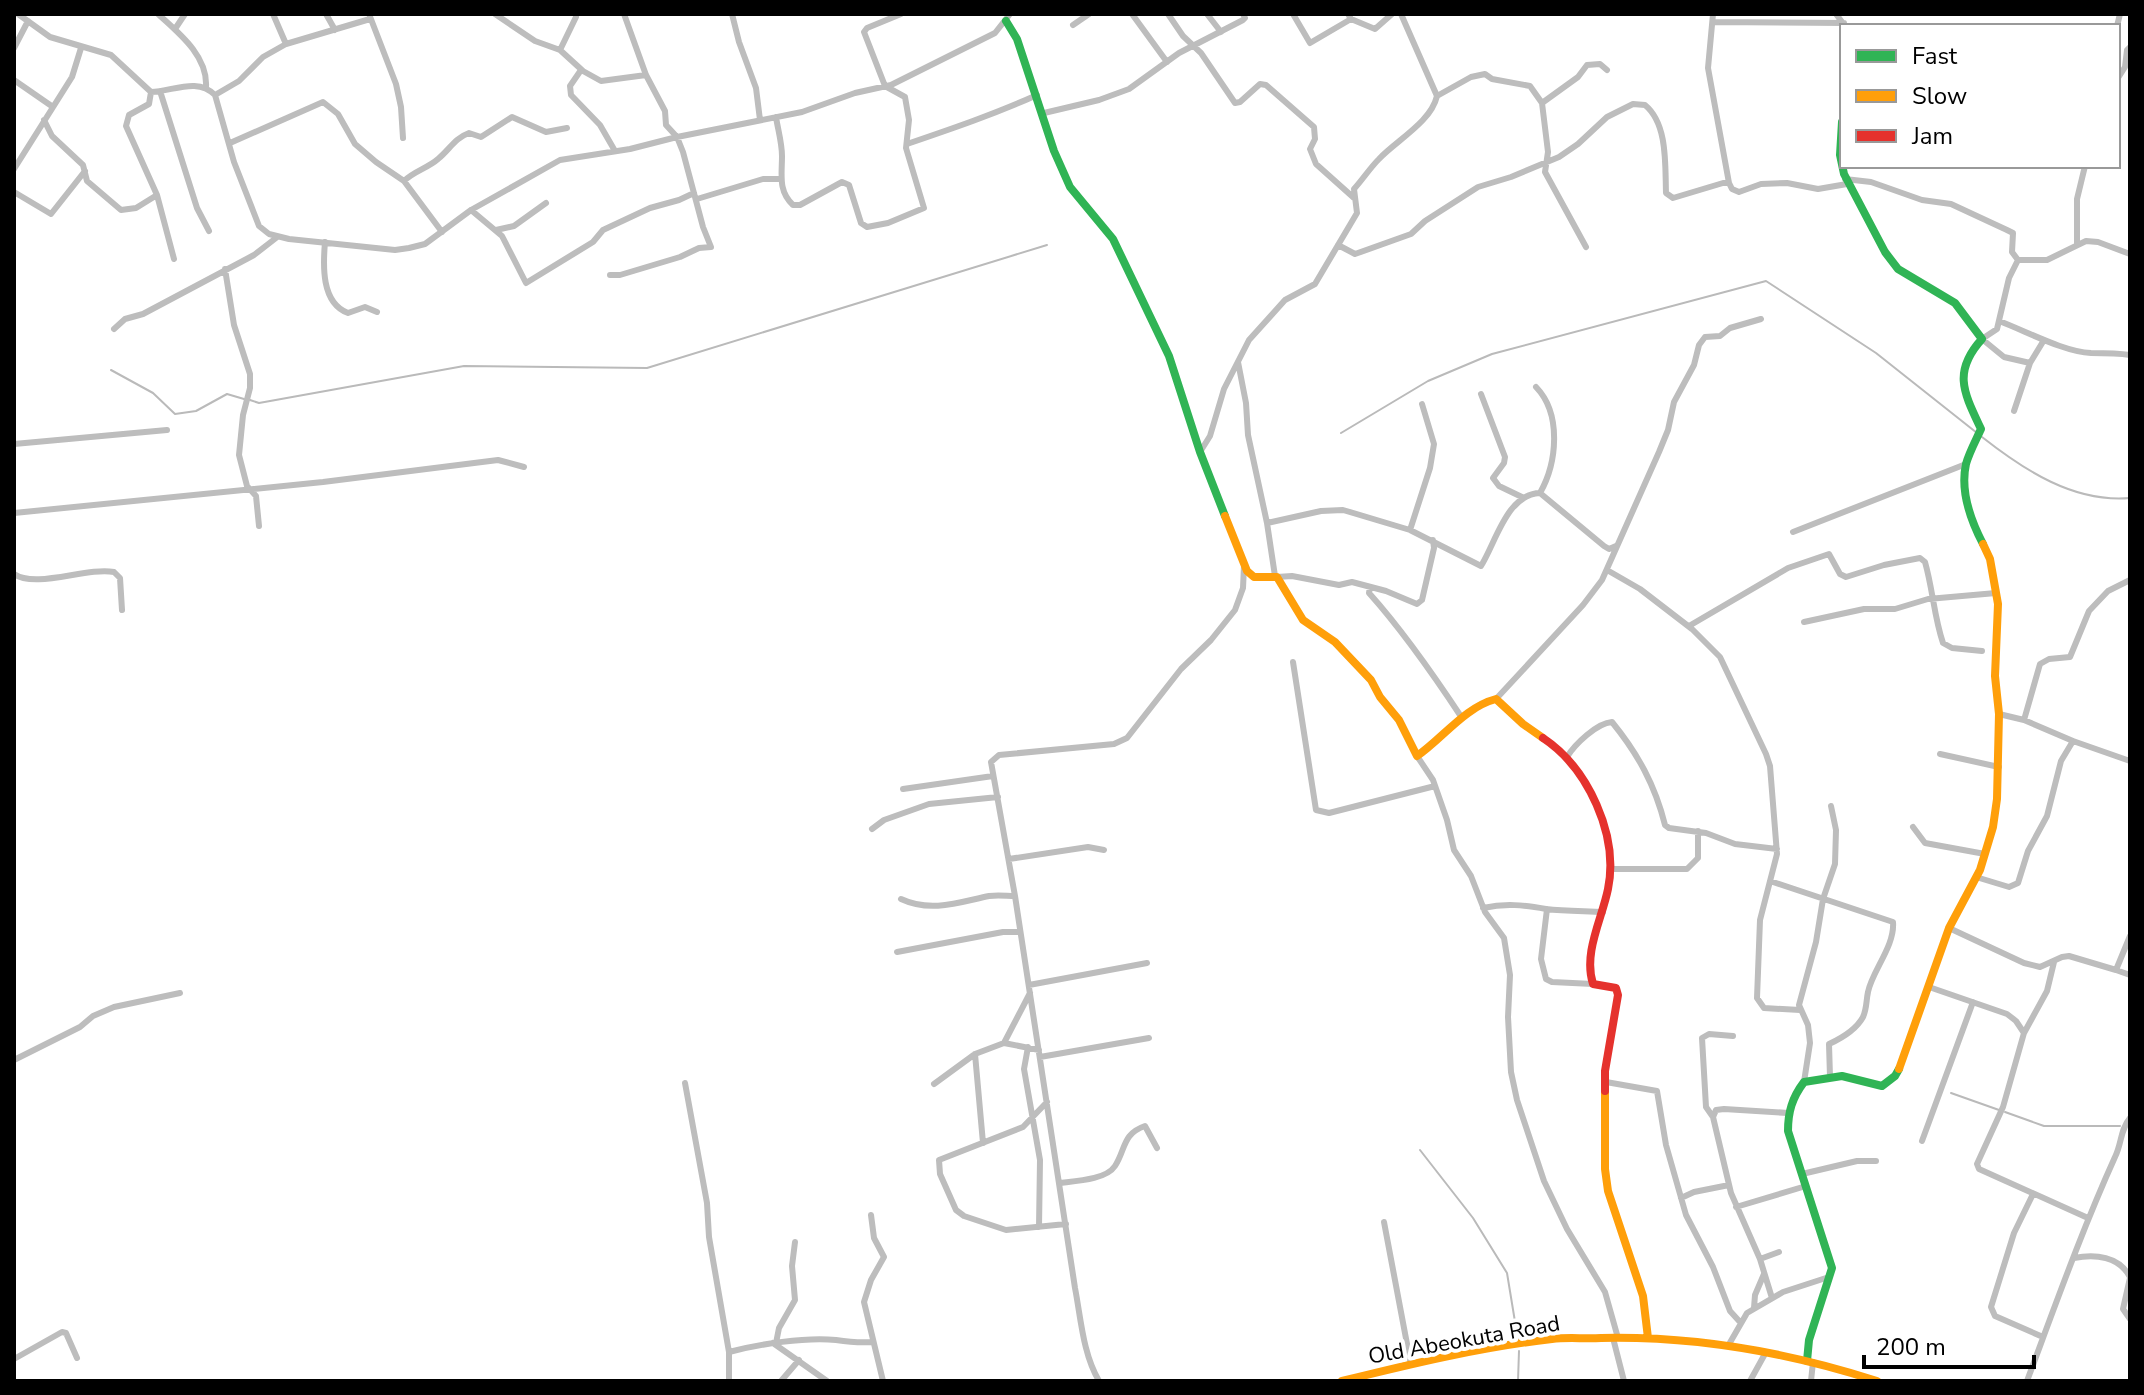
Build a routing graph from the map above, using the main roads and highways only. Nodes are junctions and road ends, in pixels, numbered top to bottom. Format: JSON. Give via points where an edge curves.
{"nodes":[{"id":1,"x":1008,"y":18,"type":"edge"},
{"id":2,"x":1842,"y":168,"type":"edge"},
{"id":3,"x":1648,"y":1338,"type":"junction"},
{"id":4,"x":1810,"y":1361,"type":"junction"},
{"id":5,"x":1369,"y":1378,"type":"edge"},
{"id":6,"x":1342,"y":1381,"type":"edge"},
{"id":7,"x":1877,"y":1381,"type":"edge"}],
"edges":[{"from":1,"to":3,"type":"main road","via":[[1070,187],[1113,239],[1146,306],[1244,566],[1254,577],[1276,576],[1303,620],[1335,642],[1371,680],[1417,756],[1462,718],[1496,699],[1567,757],[1599,814],[1610,869],[1589,976],[1593,984],[1616,988],[1618,995],[1606,1060],[1606,1183],[1643,1296]]},
{"from":2,"to":4,"type":"main road","via":[[1890,262],[1965,310],[1982,339],[1968,352],[1962,375],[1981,429],[1966,464],[1968,507],[1990,559],[1999,619],[1999,767],[1985,854],[1949,928],[1902,1063],[1888,1083],[1876,1086],[1842,1076],[1804,1082],[1788,1113],[1791,1143],[1832,1277],[1809,1340]]},
{"from":3,"to":4,"type":"main road","name":"Old Abeokuta Road"},
{"from":3,"to":5,"type":"main road","name":"Old Abeokuta Road","via":[[1555,1339],[1411,1365]]},
{"from":4,"to":7,"type":"main road","name":"Old Abeokuta Road"},
{"from":5,"to":6,"type":"main road","name":"Old Abeokuta Road"}]}
